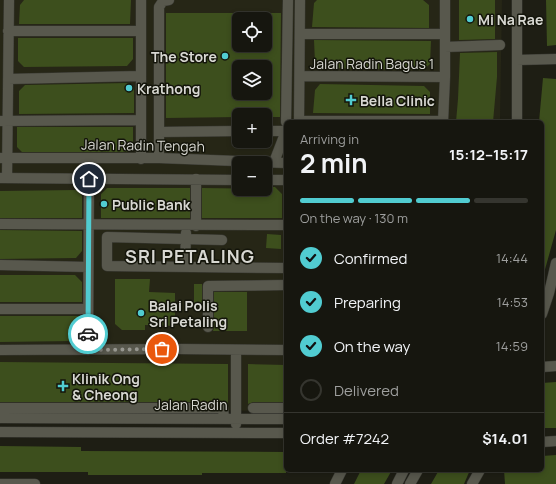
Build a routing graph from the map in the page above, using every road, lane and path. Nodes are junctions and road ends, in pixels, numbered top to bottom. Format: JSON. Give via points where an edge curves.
{"nodes":[{"id":1,"x":9,"y":0,"type":"edge"},
{"id":2,"x":141,"y":0,"type":"edge"},
{"id":3,"x":170,"y":0,"type":"edge"},
{"id":4,"x":288,"y":0,"type":"edge"},
{"id":5,"x":300,"y":0,"type":"edge"},
{"id":6,"x":445,"y":0,"type":"edge"},
{"id":7,"x":517,"y":0,"type":"edge"},
{"id":8,"x":8,"y":31,"type":"junction"},
{"id":9,"x":141,"y":31,"type":"junction"},
{"id":10,"x":300,"y":34,"type":"junction"},
{"id":11,"x":445,"y":34,"type":"junction"},
{"id":12,"x":500,"y":45,"type":"dead end"},
{"id":13,"x":445,"y":47,"type":"junction"},
{"id":14,"x":517,"y":60,"type":"junction"},
{"id":15,"x":556,"y":60,"type":"edge"},
{"id":16,"x":141,"y":76,"type":"junction"},
{"id":17,"x":300,"y":76,"type":"junction"},
{"id":18,"x":445,"y":77,"type":"junction"},
{"id":19,"x":8,"y":79,"type":"junction"},
{"id":20,"x":4,"y":120,"type":"edge"},
{"id":21,"x":141,"y":120,"type":"junction"},
{"id":22,"x":286,"y":120,"type":"edge"},
{"id":23,"x":299,"y":120,"type":"edge"},
{"id":24,"x":443,"y":120,"type":"edge"},
{"id":25,"x":517,"y":120,"type":"edge"},
{"id":26,"x":232,"y":131,"type":"edge"},
{"id":27,"x":272,"y":131,"type":"edge"},
{"id":28,"x":284,"y":131,"type":"edge"},
{"id":29,"x":159,"y":132,"type":"junction"},
{"id":30,"x":284,"y":136,"type":"edge"},
{"id":31,"x":4,"y":158,"type":"edge"},
{"id":32,"x":159,"y":158,"type":"junction"},
{"id":33,"x":141,"y":159,"type":"junction"},
{"id":34,"x":274,"y":162,"type":"junction"},
{"id":35,"x":284,"y":163,"type":"edge"},
{"id":36,"x":4,"y":178,"type":"edge"},
{"id":37,"x":89,"y":179,"type":"junction"},
{"id":38,"x":196,"y":179,"type":"junction"},
{"id":39,"x":232,"y":180,"type":"edge"},
{"id":40,"x":272,"y":180,"type":"edge"},
{"id":41,"x":284,"y":180,"type":"edge"},
{"id":42,"x":0,"y":224,"type":"edge"},
{"id":43,"x":88,"y":224,"type":"junction"},
{"id":44,"x":186,"y":226,"type":"junction"},
{"id":45,"x":196,"y":226,"type":"junction"},
{"id":46,"x":284,"y":226,"type":"edge"},
{"id":47,"x":186,"y":239,"type":"junction"},
{"id":48,"x":222,"y":240,"type":"dead end"},
{"id":49,"x":556,"y":263,"type":"edge"},
{"id":50,"x":0,"y":265,"type":"edge"},
{"id":51,"x":88,"y":266,"type":"junction"},
{"id":52,"x":185,"y":266,"type":"junction"},
{"id":53,"x":284,"y":268,"type":"edge"},
{"id":54,"x":284,"y":286,"type":"edge"},
{"id":55,"x":553,"y":293,"type":"edge"},
{"id":56,"x":0,"y":309,"type":"edge"},
{"id":57,"x":88,"y":309,"type":"junction"},
{"id":58,"x":544,"y":310,"type":"edge"},
{"id":59,"x":208,"y":327,"type":"dead end"},
{"id":60,"x":0,"y":350,"type":"edge"},
{"id":61,"x":88,"y":350,"type":"junction"},
{"id":62,"x":236,"y":350,"type":"junction"},
{"id":63,"x":284,"y":350,"type":"edge"},
{"id":64,"x":556,"y":366,"type":"edge"},
{"id":65,"x":544,"y":367,"type":"edge"},
{"id":66,"x":0,"y":408,"type":"edge"},
{"id":67,"x":252,"y":408,"type":"dead end"},
{"id":68,"x":263,"y":408,"type":"junction"},
{"id":69,"x":284,"y":408,"type":"edge"},
{"id":70,"x":0,"y":418,"type":"edge"},
{"id":71,"x":224,"y":419,"type":"junction"},
{"id":72,"x":236,"y":419,"type":"junction"},
{"id":73,"x":264,"y":419,"type":"junction"},
{"id":74,"x":284,"y":419,"type":"edge"},
{"id":75,"x":0,"y":432,"type":"edge"},
{"id":76,"x":236,"y":433,"type":"junction"},
{"id":77,"x":284,"y":433,"type":"edge"},
{"id":78,"x":556,"y":441,"type":"edge"},
{"id":79,"x":544,"y":442,"type":"edge"},
{"id":80,"x":341,"y":472,"type":"edge"},
{"id":81,"x":403,"y":472,"type":"edge"},
{"id":82,"x":417,"y":472,"type":"edge"},
{"id":83,"x":479,"y":472,"type":"edge"},
{"id":84,"x":0,"y":484,"type":"edge"},
{"id":85,"x":35,"y":484,"type":"edge"},
{"id":86,"x":335,"y":484,"type":"edge"},
{"id":87,"x":397,"y":484,"type":"edge"},
{"id":88,"x":410,"y":484,"type":"edge"},
{"id":89,"x":472,"y":484,"type":"edge"}],
"edges":[{"from":1,"to":8,"type":"street"},
{"from":2,"to":9,"type":"street"},
{"from":3,"to":29,"type":"street","via":[[163,1],[159,7]]},
{"from":4,"to":22,"type":"street"},
{"from":5,"to":10,"type":"street"},
{"from":6,"to":11,"type":"street"},
{"from":7,"to":14,"type":"street"},
{"from":8,"to":9,"type":"street"},
{"from":8,"to":19,"type":"street"},
{"from":9,"to":16,"type":"street"},
{"from":10,"to":11,"type":"street"},
{"from":10,"to":17,"type":"street"},
{"from":11,"to":13,"type":"street"},
{"from":12,"to":13,"type":"street"},
{"from":13,"to":18,"type":"street"},
{"from":14,"to":15,"type":"street"},
{"from":14,"to":25,"type":"street"},
{"from":16,"to":19,"type":"street"},
{"from":16,"to":21,"type":"street"},
{"from":17,"to":18,"type":"street","name":"Jalan Radin Bagus 1"},
{"from":17,"to":23,"type":"street"},
{"from":18,"to":24,"type":"street"},
{"from":19,"to":20,"type":"street"},
{"from":20,"to":21,"type":"street"},
{"from":20,"to":31,"type":"street"},
{"from":21,"to":33,"type":"street"},
{"from":26,"to":29,"type":"street"},
{"from":27,"to":28,"type":"street"},
{"from":29,"to":32,"type":"street"},
{"from":30,"to":34,"type":"street"},
{"from":31,"to":33,"type":"street","name":"Jalan Radin Tengah"},
{"from":31,"to":36,"type":"street"},
{"from":32,"to":33,"type":"street","name":"Jalan Radin Tengah"},
{"from":32,"to":34,"type":"street","name":"Jalan Radin Tengah"},
{"from":34,"to":35,"type":"street","name":"Jalan Radin Tengah"},
{"from":36,"to":37,"type":"street"},
{"from":37,"to":38,"type":"street"},
{"from":37,"to":43,"type":"street"},
{"from":38,"to":39,"type":"street"},
{"from":38,"to":45,"type":"street"},
{"from":40,"to":41,"type":"street"},
{"from":42,"to":43,"type":"street"},
{"from":43,"to":44,"type":"street"},
{"from":43,"to":51,"type":"street"},
{"from":44,"to":45,"type":"street"},
{"from":44,"to":47,"type":"street"},
{"from":45,"to":46,"type":"street"},
{"from":47,"to":48,"type":"street"},
{"from":47,"to":52,"type":"street"},
{"from":47,"to":52,"type":"street","via":[[107,237],[107,266]]},
{"from":49,"to":55,"type":"street"},
{"from":50,"to":51,"type":"street"},
{"from":51,"to":57,"type":"street"},
{"from":52,"to":53,"type":"street"},
{"from":54,"to":59,"type":"street","via":[[208,286]]},
{"from":55,"to":58,"type":"street"},
{"from":56,"to":57,"type":"street"},
{"from":57,"to":61,"type":"street"},
{"from":60,"to":61,"type":"street"},
{"from":61,"to":62,"type":"street"},
{"from":62,"to":63,"type":"street"},
{"from":62,"to":72,"type":"street"},
{"from":64,"to":65,"type":"street"},
{"from":66,"to":71,"type":"street","via":[[223,408]]},
{"from":67,"to":68,"type":"street"},
{"from":68,"to":69,"type":"street"},
{"from":68,"to":73,"type":"street"},
{"from":70,"to":71,"type":"street","name":"Jalan Radin"},
{"from":71,"to":72,"type":"street","name":"Jalan Radin"},
{"from":72,"to":73,"type":"street","name":"Jalan Radin"},
{"from":72,"to":76,"type":"street"},
{"from":73,"to":74,"type":"street","name":"Jalan Radin"},
{"from":75,"to":76,"type":"street","name":"Jalan Radin"},
{"from":76,"to":77,"type":"street","name":"Jalan Radin"},
{"from":78,"to":79,"type":"street"},
{"from":80,"to":86,"type":"street"},
{"from":81,"to":87,"type":"street"},
{"from":82,"to":88,"type":"street"},
{"from":83,"to":89,"type":"street"},
{"from":84,"to":85,"type":"street"}]}
